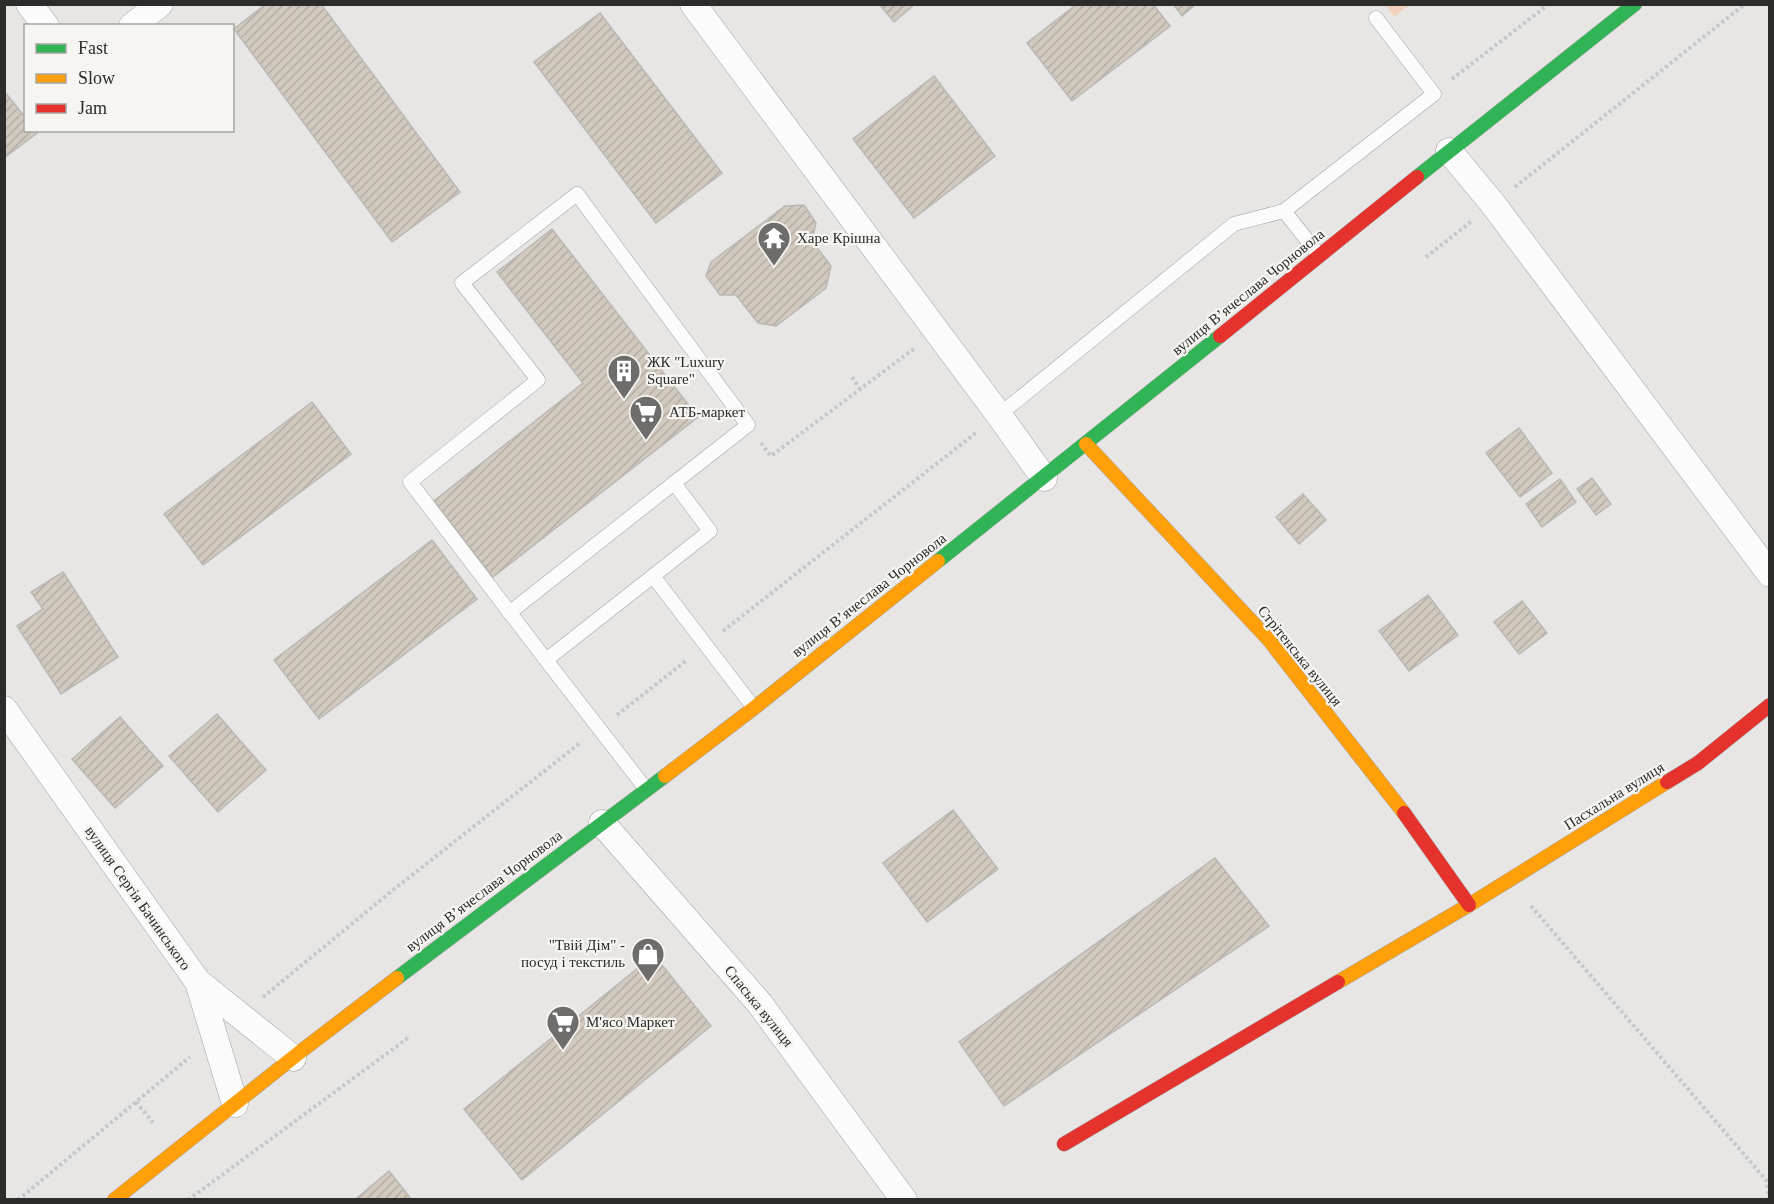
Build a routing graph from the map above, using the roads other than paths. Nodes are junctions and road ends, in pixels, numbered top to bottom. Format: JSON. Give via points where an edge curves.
{"nodes":[{"id":1,"x":29,"y":4,"type":"edge"},
{"id":2,"x":160,"y":4,"type":"edge"},
{"id":3,"x":693,"y":4,"type":"edge"},
{"id":4,"x":1635,"y":4,"type":"edge"},
{"id":5,"x":1376,"y":18,"type":"dead end"},
{"id":6,"x":44,"y":24,"type":"edge"},
{"id":7,"x":135,"y":24,"type":"edge"},
{"id":8,"x":1449,"y":151,"type":"junction"},
{"id":9,"x":1284,"y":211,"type":"junction"},
{"id":10,"x":1319,"y":255,"type":"junction"},
{"id":11,"x":999,"y":415,"type":"junction"},
{"id":12,"x":1086,"y":444,"type":"junction"},
{"id":13,"x":1044,"y":478,"type":"junction"},
{"id":14,"x":674,"y":483,"type":"junction"},
{"id":15,"x":1770,"y":574,"type":"edge"},
{"id":16,"x":652,"y":576,"type":"junction"},
{"id":17,"x":509,"y":613,"type":"junction"},
{"id":18,"x":546,"y":660,"type":"junction"},
{"id":19,"x":1770,"y":705,"type":"edge"},
{"id":20,"x":754,"y":708,"type":"junction"},
{"id":21,"x":4,"y":709,"type":"edge"},
{"id":22,"x":646,"y":789,"type":"junction"},
{"id":23,"x":602,"y":823,"type":"junction"},
{"id":24,"x":1469,"y":905,"type":"junction"},
{"id":25,"x":198,"y":982,"type":"junction"},
{"id":26,"x":293,"y":1058,"type":"junction"},
{"id":27,"x":235,"y":1104,"type":"junction"},
{"id":28,"x":1064,"y":1144,"type":"dead end"},
{"id":29,"x":114,"y":1200,"type":"edge"},
{"id":30,"x":904,"y":1200,"type":"edge"}],
"edges":[{"from":1,"to":6,"type":"street"},
{"from":2,"to":7,"type":"street"},
{"from":3,"to":11,"type":"street"},
{"from":4,"to":8,"type":"main road","name":"вулиця Вʼячеслава Чорновола"},
{"from":5,"to":9,"type":"lane","via":[[1434,94]]},
{"from":8,"to":10,"type":"main road","name":"вулиця Вʼячеслава Чорновола"},
{"from":8,"to":15,"type":"street","via":[[1493,204]]},
{"from":9,"to":10,"type":"lane"},
{"from":9,"to":11,"type":"lane","via":[[1234,224]]},
{"from":10,"to":12,"type":"main road","name":"вулиця Вʼячеслава Чорновола"},
{"from":11,"to":13,"type":"street"},
{"from":12,"to":13,"type":"main road","name":"вулиця Вʼячеслава Чорновола"},
{"from":12,"to":24,"type":"main road","name":"Стрітенська вулиця","via":[[1269,640],[1390,794]]},
{"from":13,"to":20,"type":"main road","name":"вулиця Вʼячеслава Чорновола"},
{"from":14,"to":16,"type":"lane","via":[[710,531]]},
{"from":14,"to":17,"type":"lane"},
{"from":14,"to":17,"type":"lane","via":[[748,425],[577,194],[462,283],[538,380],[410,482]]},
{"from":16,"to":18,"type":"lane"},
{"from":16,"to":20,"type":"lane"},
{"from":17,"to":18,"type":"lane"},
{"from":18,"to":22,"type":"lane"},
{"from":19,"to":24,"type":"main road","name":"Пасхальна вулиця","via":[[1698,763]]},
{"from":20,"to":22,"type":"main road","name":"вулиця Вʼячеслава Чорновола"},
{"from":21,"to":25,"type":"street","name":"вулиця Сергія Бачинського"},
{"from":22,"to":23,"type":"main road","name":"вулиця Вʼячеслава Чорновола"},
{"from":23,"to":26,"type":"main road","name":"вулиця Вʼячеслава Чорновола"},
{"from":23,"to":30,"type":"street","name":"Спаська вулиця","via":[[760,1004]]},
{"from":24,"to":28,"type":"main road","name":"Пасхальна вулиця"},
{"from":25,"to":26,"type":"street"},
{"from":25,"to":27,"type":"street","name":"вулиця Сергія Бачинського"},
{"from":26,"to":27,"type":"main road","name":"вулиця Вʼячеслава Чорновола"},
{"from":27,"to":29,"type":"main road","name":"вулиця Вʼячеслава Чорновола"}]}
